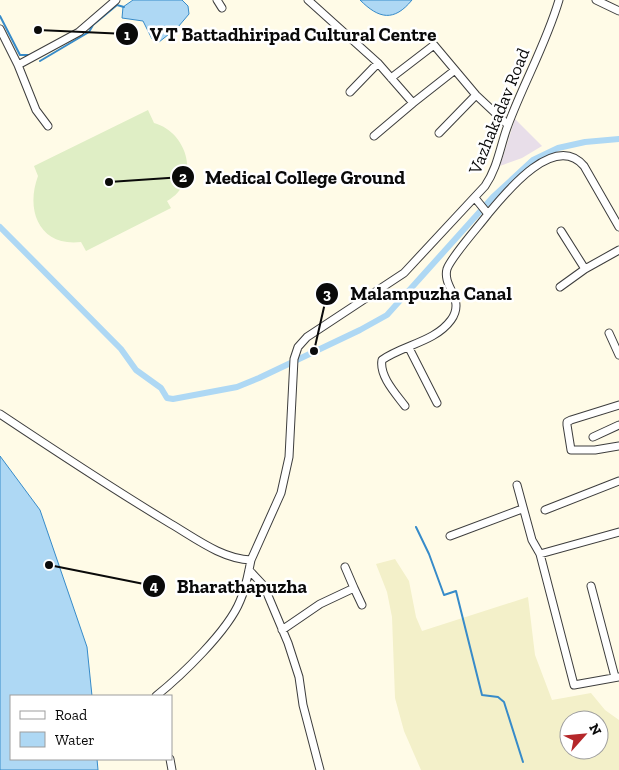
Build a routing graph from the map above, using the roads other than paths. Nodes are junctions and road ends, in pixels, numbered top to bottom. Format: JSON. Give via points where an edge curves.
{"nodes":[{"id":1,"x":116,"y":0,"type":"edge"},
{"id":2,"x":217,"y":0,"type":"edge"},
{"id":3,"x":308,"y":0,"type":"edge"},
{"id":4,"x":559,"y":0,"type":"edge"},
{"id":5,"x":596,"y":0,"type":"edge"},
{"id":6,"x":222,"y":8,"type":"dead end"},
{"id":7,"x":619,"y":11,"type":"edge"},
{"id":8,"x":0,"y":29,"type":"edge"},
{"id":9,"x":378,"y":63,"type":"junction"},
{"id":10,"x":18,"y":65,"type":"junction"},
{"id":11,"x":455,"y":70,"type":"junction"},
{"id":12,"x":391,"y":78,"type":"junction"},
{"id":13,"x":350,"y":92,"type":"dead end"},
{"id":14,"x":476,"y":95,"type":"junction"},
{"id":15,"x":413,"y":103,"type":"junction"},
{"id":16,"x":508,"y":125,"type":"junction"},
{"id":17,"x":48,"y":126,"type":"dead end"},
{"id":18,"x":439,"y":133,"type":"dead end"},
{"id":19,"x":374,"y":136,"type":"dead end"},
{"id":20,"x":475,"y":198,"type":"junction"},
{"id":21,"x":488,"y":214,"type":"junction"},
{"id":22,"x":619,"y":227,"type":"edge"},
{"id":23,"x":561,"y":231,"type":"dead end"},
{"id":24,"x":619,"y":250,"type":"edge"},
{"id":25,"x":585,"y":269,"type":"junction"},
{"id":26,"x":560,"y":287,"type":"dead end"},
{"id":27,"x":609,"y":333,"type":"dead end"},
{"id":28,"x":409,"y":348,"type":"junction"},
{"id":29,"x":619,"y":356,"type":"edge"},
{"id":30,"x":437,"y":403,"type":"dead end"},
{"id":31,"x":619,"y":405,"type":"edge"},
{"id":32,"x":405,"y":406,"type":"dead end"},
{"id":33,"x":0,"y":414,"type":"edge"},
{"id":34,"x":619,"y":426,"type":"edge"},
{"id":35,"x":594,"y":437,"type":"dead end"},
{"id":36,"x":619,"y":446,"type":"edge"},
{"id":37,"x":619,"y":481,"type":"edge"},
{"id":38,"x":517,"y":485,"type":"dead end"},
{"id":39,"x":522,"y":509,"type":"junction"},
{"id":40,"x":545,"y":510,"type":"dead end"},
{"id":41,"x":619,"y":532,"type":"edge"},
{"id":42,"x":450,"y":536,"type":"dead end"},
{"id":43,"x":540,"y":554,"type":"junction"},
{"id":44,"x":250,"y":560,"type":"junction"},
{"id":45,"x":345,"y":567,"type":"dead end"},
{"id":46,"x":249,"y":570,"type":"junction"},
{"id":47,"x":591,"y":586,"type":"dead end"},
{"id":48,"x":354,"y":588,"type":"junction"},
{"id":49,"x":362,"y":605,"type":"dead end"},
{"id":50,"x":282,"y":630,"type":"junction"},
{"id":51,"x":617,"y":677,"type":"edge"},
{"id":52,"x":162,"y":694,"type":"edge"},
{"id":53,"x":320,"y":770,"type":"edge"}],
"edges":[{"from":1,"to":10,"type":"street","via":[[79,32]]},
{"from":2,"to":6,"type":"street"},
{"from":3,"to":9,"type":"street"},
{"from":4,"to":16,"type":"street","name":"Vazhakadav Road"},
{"from":5,"to":7,"type":"street"},
{"from":8,"to":10,"type":"street"},
{"from":9,"to":12,"type":"street"},
{"from":9,"to":13,"type":"street"},
{"from":10,"to":17,"type":"street","via":[[36,110]]},
{"from":11,"to":12,"type":"street","via":[[434,45]]},
{"from":11,"to":14,"type":"street"},
{"from":11,"to":15,"type":"street"},
{"from":12,"to":15,"type":"street"},
{"from":14,"to":16,"type":"street"},
{"from":14,"to":18,"type":"street"},
{"from":15,"to":19,"type":"street"},
{"from":16,"to":20,"type":"street","name":"Vazhakadav Road","via":[[494,172]]},
{"from":20,"to":21,"type":"street"},
{"from":20,"to":44,"type":"street","name":"Vazhakadav Road","via":[[404,273],[307,337],[298,347],[294,359],[289,457],[281,493]]},
{"from":21,"to":22,"type":"street","via":[[519,179],[550,159],[571,156],[584,166]]},
{"from":21,"to":28,"type":"street","via":[[448,267],[448,279],[457,309],[452,320]]},
{"from":23,"to":25,"type":"street"},
{"from":24,"to":25,"type":"street"},
{"from":25,"to":26,"type":"street"},
{"from":27,"to":29,"type":"street"},
{"from":28,"to":30,"type":"street"},
{"from":28,"to":32,"type":"street","via":[[389,355],[382,360],[381,367]]},
{"from":31,"to":36,"type":"street","via":[[571,420],[567,425],[571,450]]},
{"from":33,"to":44,"type":"street","via":[[117,492],[214,549],[239,560]]},
{"from":34,"to":35,"type":"street"},
{"from":37,"to":40,"type":"street"},
{"from":38,"to":39,"type":"street"},
{"from":39,"to":42,"type":"street"},
{"from":39,"to":43,"type":"street"},
{"from":41,"to":43,"type":"street"},
{"from":43,"to":51,"type":"street","via":[[574,685]]},
{"from":44,"to":46,"type":"street"},
{"from":45,"to":48,"type":"street"},
{"from":46,"to":50,"type":"street","via":[[264,586]]},
{"from":46,"to":52,"type":"street","via":[[240,603],[215,638]]},
{"from":47,"to":51,"type":"street"},
{"from":48,"to":49,"type":"street"},
{"from":48,"to":50,"type":"street","via":[[320,604]]},
{"from":50,"to":53,"type":"street","via":[[299,677]]}]}
